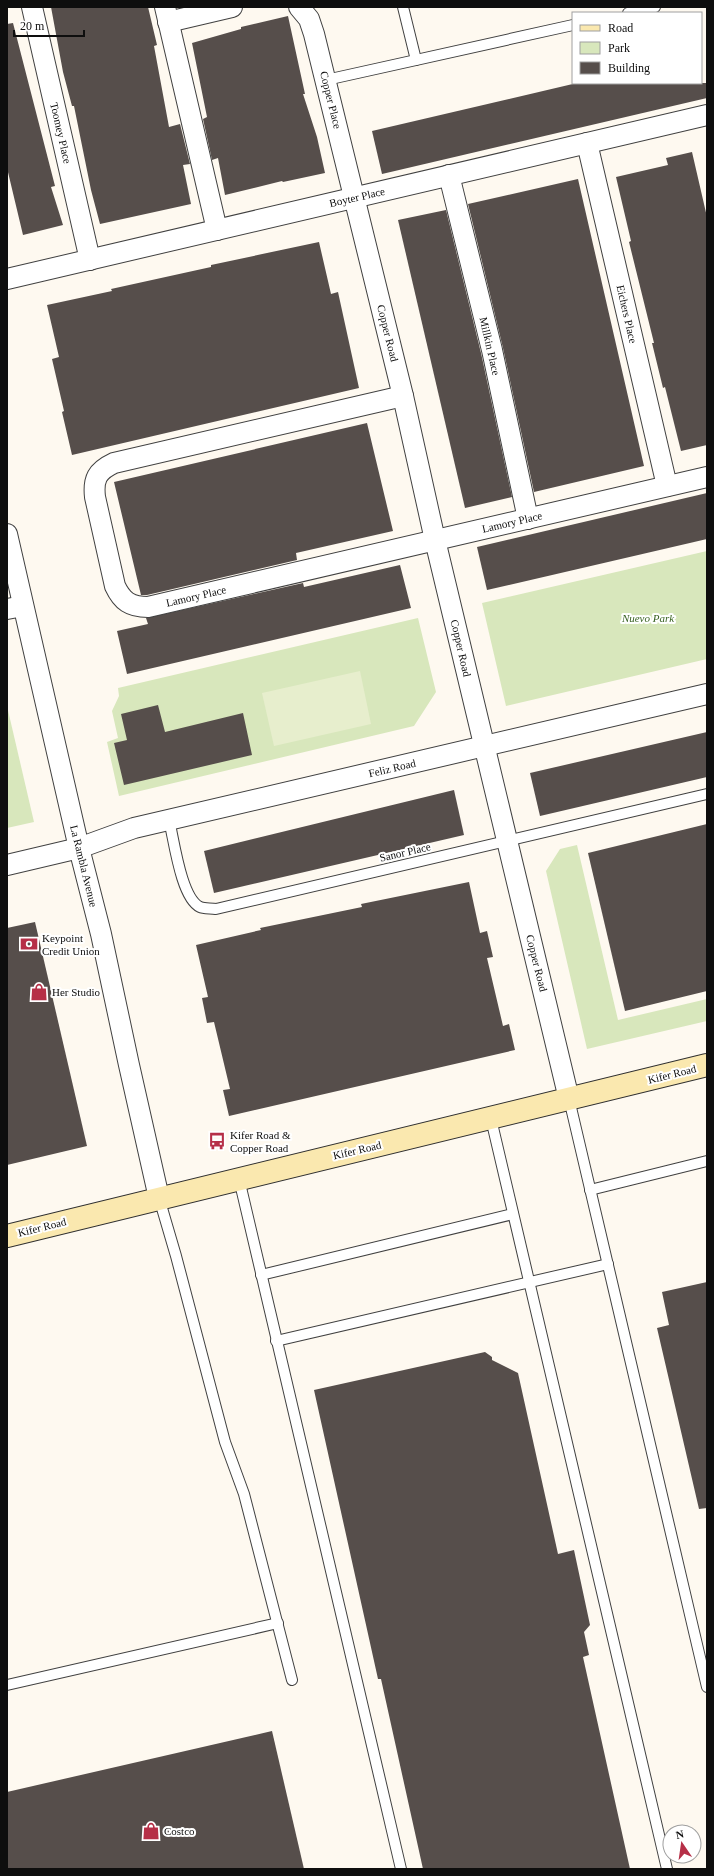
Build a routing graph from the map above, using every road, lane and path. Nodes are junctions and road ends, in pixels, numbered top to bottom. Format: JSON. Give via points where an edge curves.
{"nodes":[{"id":1,"x":32,"y":7,"type":"edge"},
{"id":2,"x":232,"y":7,"type":"edge"},
{"id":3,"x":299,"y":7,"type":"edge"},
{"id":4,"x":403,"y":7,"type":"edge"},
{"id":5,"x":655,"y":7,"type":"edge"},
{"id":6,"x":632,"y":12,"type":"edge"},
{"id":7,"x":167,"y":14,"type":"edge"},
{"id":8,"x":572,"y":25,"type":"edge"},
{"id":9,"x":416,"y":60,"type":"junction"},
{"id":10,"x":326,"y":80,"type":"junction"},
{"id":11,"x":707,"y":115,"type":"edge"},
{"id":12,"x":587,"y":143,"type":"junction"},
{"id":13,"x":449,"y":175,"type":"junction"},
{"id":14,"x":355,"y":197,"type":"junction"},
{"id":15,"x":218,"y":230,"type":"junction"},
{"id":16,"x":90,"y":260,"type":"junction"},
{"id":17,"x":7,"y":279,"type":"edge"},
{"id":18,"x":403,"y":396,"type":"junction"},
{"id":19,"x":707,"y":477,"type":"edge"},
{"id":20,"x":667,"y":486,"type":"junction"},
{"id":21,"x":528,"y":519,"type":"junction"},
{"id":22,"x":7,"y":534,"type":"edge"},
{"id":23,"x":435,"y":540,"type":"junction"},
{"id":24,"x":15,"y":607,"type":"edge"},
{"id":25,"x":707,"y":694,"type":"edge"},
{"id":26,"x":485,"y":746,"type":"junction"},
{"id":27,"x":707,"y":794,"type":"edge"},
{"id":28,"x":169,"y":820,"type":"junction"},
{"id":29,"x":507,"y":840,"type":"junction"},
{"id":30,"x":79,"y":848,"type":"junction"},
{"id":31,"x":7,"y":865,"type":"edge"},
{"id":32,"x":707,"y":1065,"type":"edge"},
{"id":33,"x":569,"y":1099,"type":"junction"},
{"id":34,"x":491,"y":1119,"type":"junction"},
{"id":35,"x":707,"y":1161,"type":"edge"},
{"id":36,"x":239,"y":1179,"type":"junction"},
{"id":37,"x":590,"y":1190,"type":"junction"},
{"id":38,"x":159,"y":1198,"type":"junction"},
{"id":39,"x":513,"y":1214,"type":"junction"},
{"id":40,"x":7,"y":1236,"type":"edge"},
{"id":41,"x":608,"y":1264,"type":"junction"},
{"id":42,"x":261,"y":1275,"type":"junction"},
{"id":43,"x":529,"y":1282,"type":"junction"},
{"id":44,"x":276,"y":1341,"type":"junction"},
{"id":45,"x":278,"y":1623,"type":"junction"},
{"id":46,"x":292,"y":1680,"type":"dead end"},
{"id":47,"x":7,"y":1685,"type":"edge"},
{"id":48,"x":707,"y":1687,"type":"edge"},
{"id":49,"x":401,"y":1869,"type":"edge"},
{"id":50,"x":667,"y":1869,"type":"edge"}],
"edges":[{"from":1,"to":16,"type":"street","name":"Toomey Place"},
{"from":2,"to":7,"type":"street"},
{"from":3,"to":10,"type":"street","name":"Copper Place","via":[[309,20]]},
{"from":4,"to":9,"type":"lane"},
{"from":5,"to":6,"type":"lane"},
{"from":7,"to":15,"type":"street"},
{"from":8,"to":9,"type":"lane"},
{"from":9,"to":10,"type":"lane"},
{"from":10,"to":14,"type":"street","name":"Copper Place"},
{"from":11,"to":12,"type":"street","name":"Boyter Place"},
{"from":12,"to":13,"type":"street","name":"Boyter Place"},
{"from":12,"to":20,"type":"street","name":"Eichers Place"},
{"from":13,"to":14,"type":"street","name":"Boyter Place"},
{"from":13,"to":21,"type":"street","name":"Millkin Place","via":[[492,350]]},
{"from":14,"to":15,"type":"street","name":"Boyter Place"},
{"from":14,"to":18,"type":"street","name":"Copper Road"},
{"from":15,"to":16,"type":"street","name":"Boyter Place"},
{"from":16,"to":17,"type":"street","name":"Boyter Place"},
{"from":18,"to":23,"type":"street","name":"Copper Road"},
{"from":18,"to":23,"type":"street","name":"Lamory Place","via":[[114,463],[96,475],[94,497],[115,586],[127,604],[136,607],[148,607]]},
{"from":19,"to":20,"type":"street","name":"Lamory Place"},
{"from":20,"to":21,"type":"street","name":"Lamory Place"},
{"from":21,"to":23,"type":"street","name":"Lamory Place"},
{"from":22,"to":24,"type":"street","name":"La Rambla Avenue"},
{"from":23,"to":26,"type":"street","name":"Copper Road"},
{"from":24,"to":30,"type":"street","name":"La Rambla Avenue"},
{"from":25,"to":26,"type":"street","name":"Feliz Road"},
{"from":26,"to":28,"type":"street","name":"Feliz Road"},
{"from":26,"to":29,"type":"street","name":"Copper Road"},
{"from":27,"to":29,"type":"lane","name":"Sanor Place"},
{"from":28,"to":29,"type":"lane","name":"Sanor Place","via":[[185,887],[192,900],[200,907],[216,909]]},
{"from":28,"to":30,"type":"street","name":"Feliz Road","via":[[134,828]]},
{"from":29,"to":33,"type":"street","name":"Copper Road"},
{"from":30,"to":31,"type":"street","name":"Feliz Road"},
{"from":30,"to":38,"type":"street","name":"La Rambla Avenue","via":[[101,934]]},
{"from":32,"to":33,"type":"main road","name":"Kifer Road"},
{"from":33,"to":34,"type":"main road","name":"Kifer Road"},
{"from":33,"to":37,"type":"lane"},
{"from":34,"to":36,"type":"main road","name":"Kifer Road"},
{"from":34,"to":39,"type":"lane"},
{"from":35,"to":37,"type":"lane"},
{"from":36,"to":38,"type":"main road","name":"Kifer Road"},
{"from":36,"to":42,"type":"lane"},
{"from":37,"to":41,"type":"lane"},
{"from":38,"to":40,"type":"main road","name":"Kifer Road"},
{"from":38,"to":45,"type":"lane","via":[[225,1442],[244,1494]]},
{"from":39,"to":42,"type":"lane"},
{"from":39,"to":43,"type":"lane"},
{"from":41,"to":43,"type":"lane"},
{"from":41,"to":48,"type":"lane"},
{"from":42,"to":44,"type":"lane"},
{"from":43,"to":44,"type":"lane"},
{"from":43,"to":50,"type":"lane"},
{"from":44,"to":49,"type":"lane"},
{"from":45,"to":46,"type":"lane"},
{"from":45,"to":47,"type":"lane"}]}
